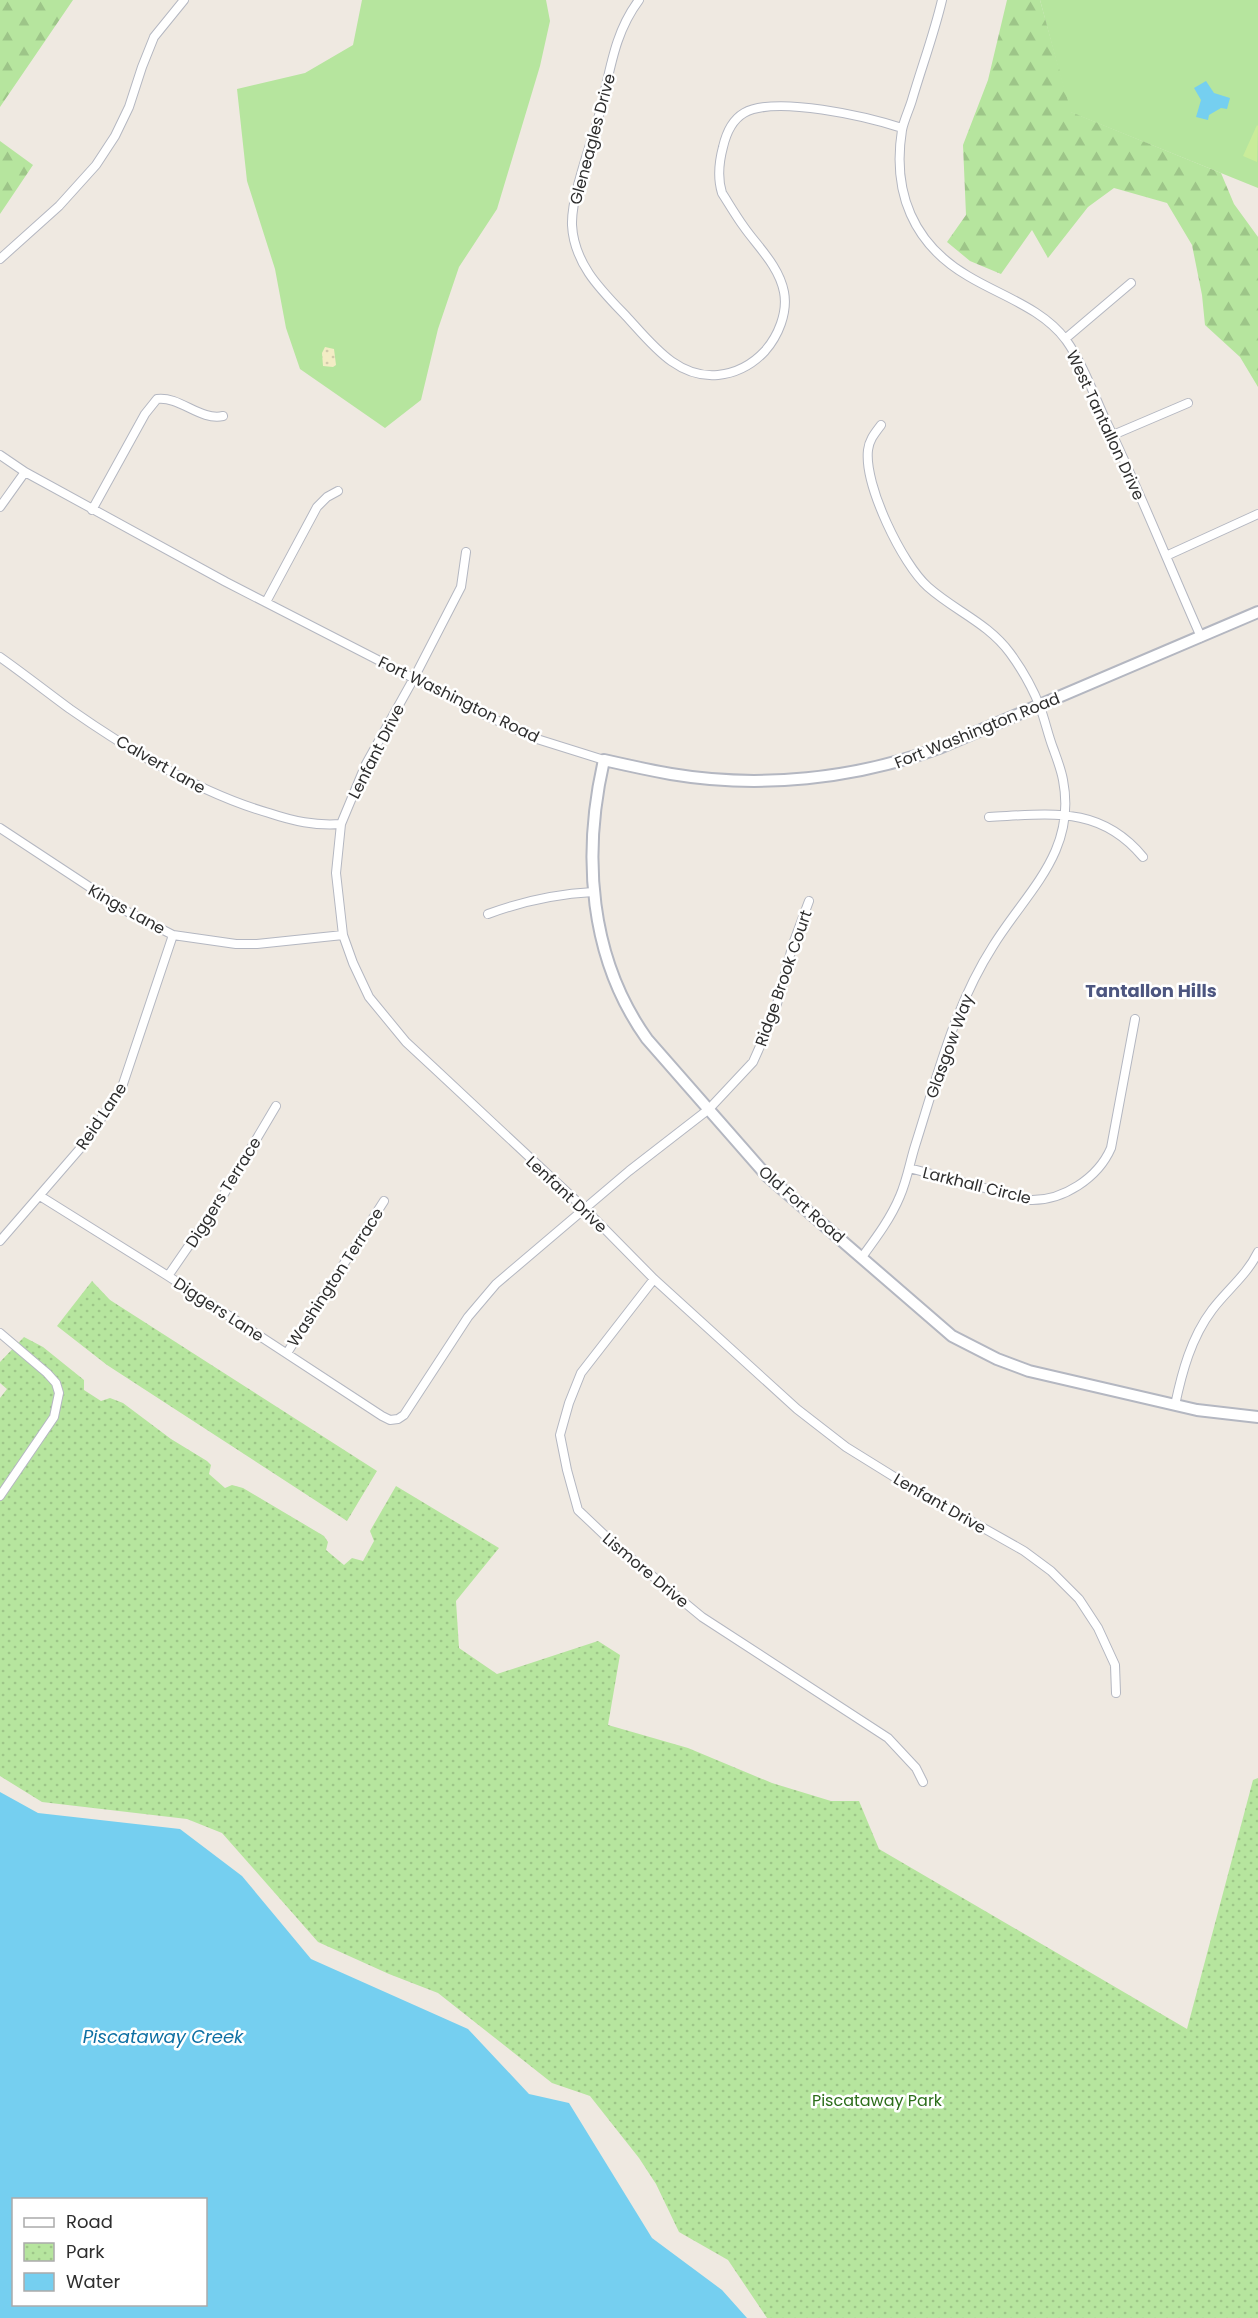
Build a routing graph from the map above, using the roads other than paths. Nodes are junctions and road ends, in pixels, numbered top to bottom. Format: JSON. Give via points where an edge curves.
{"nodes":[{"id":1,"x":184,"y":0,"type":"edge"},
{"id":2,"x":639,"y":0,"type":"edge"},
{"id":3,"x":942,"y":0,"type":"edge"},
{"id":4,"x":902,"y":128,"type":"junction"},
{"id":5,"x":0,"y":259,"type":"edge"},
{"id":6,"x":1131,"y":284,"type":"dead end"},
{"id":7,"x":1065,"y":339,"type":"junction"},
{"id":8,"x":1188,"y":403,"type":"dead end"},
{"id":9,"x":223,"y":416,"type":"dead end"},
{"id":10,"x":881,"y":425,"type":"dead end"},
{"id":11,"x":1113,"y":435,"type":"junction"},
{"id":12,"x":0,"y":455,"type":"edge"},
{"id":13,"x":25,"y":472,"type":"junction"},
{"id":14,"x":338,"y":491,"type":"dead end"},
{"id":15,"x":0,"y":507,"type":"edge"},
{"id":16,"x":92,"y":510,"type":"junction"},
{"id":17,"x":1258,"y":514,"type":"edge"},
{"id":18,"x":466,"y":552,"type":"dead end"},
{"id":19,"x":1166,"y":556,"type":"junction"},
{"id":20,"x":266,"y":602,"type":"junction"},
{"id":21,"x":1258,"y":612,"type":"edge"},
{"id":22,"x":1201,"y":637,"type":"junction"},
{"id":23,"x":0,"y":657,"type":"edge"},
{"id":24,"x":414,"y":678,"type":"junction"},
{"id":25,"x":1040,"y":706,"type":"junction"},
{"id":26,"x":604,"y":760,"type":"junction"},
{"id":27,"x":1066,"y":814,"type":"junction"},
{"id":28,"x":989,"y":818,"type":"dead end"},
{"id":29,"x":341,"y":824,"type":"junction"},
{"id":30,"x":0,"y":828,"type":"edge"},
{"id":31,"x":1143,"y":857,"type":"dead end"},
{"id":32,"x":593,"y":892,"type":"junction"},
{"id":33,"x":809,"y":901,"type":"dead end"},
{"id":34,"x":488,"y":914,"type":"dead end"},
{"id":35,"x":343,"y":934,"type":"junction"},
{"id":36,"x":173,"y":935,"type":"junction"},
{"id":37,"x":1135,"y":1019,"type":"dead end"},
{"id":38,"x":276,"y":1106,"type":"dead end"},
{"id":39,"x":709,"y":1108,"type":"junction"},
{"id":40,"x":909,"y":1168,"type":"junction"},
{"id":41,"x":40,"y":1196,"type":"junction"},
{"id":42,"x":384,"y":1201,"type":"dead end"},
{"id":43,"x":585,"y":1209,"type":"junction"},
{"id":44,"x":0,"y":1241,"type":"edge"},
{"id":45,"x":1258,"y":1252,"type":"edge"},
{"id":46,"x":862,"y":1257,"type":"junction"},
{"id":47,"x":168,"y":1276,"type":"junction"},
{"id":48,"x":654,"y":1280,"type":"junction"},
{"id":49,"x":0,"y":1333,"type":"edge"},
{"id":50,"x":286,"y":1353,"type":"junction"},
{"id":51,"x":1175,"y":1405,"type":"junction"},
{"id":52,"x":1258,"y":1417,"type":"edge"},
{"id":53,"x":398,"y":1419,"type":"joint"},
{"id":54,"x":0,"y":1496,"type":"edge"},
{"id":55,"x":1116,"y":1693,"type":"dead end"},
{"id":56,"x":923,"y":1782,"type":"dead end"}],
"edges":[{"from":1,"to":5,"type":"street","via":[[154,37],[129,107],[96,165],[65,200]]},
{"from":2,"to":4,"type":"street","name":"Gleneagles Drive","via":[[617,39],[572,226],[580,258],[599,288],[678,366],[704,375],[738,371],[766,349],[780,325],[784,302],[780,280],[731,207],[718,180],[721,154],[734,120],[753,109],[812,108]]},
{"from":3,"to":4,"type":"street","name":"West Tantallon Drive"},
{"from":4,"to":7,"type":"street","name":"West Tantallon Drive","via":[[903,196],[921,234],[952,266],[1040,316]]},
{"from":6,"to":7,"type":"street"},
{"from":7,"to":11,"type":"street","name":"West Tantallon Drive"},
{"from":8,"to":11,"type":"street"},
{"from":9,"to":16,"type":"street","via":[[213,416],[167,398],[157,399]]},
{"from":10,"to":25,"type":"street","name":"Glasgow Way","via":[[868,448],[870,483],[904,558],[929,587],[1000,641],[1011,653]]},
{"from":11,"to":19,"type":"street","name":"West Tantallon Drive"},
{"from":12,"to":13,"type":"street","name":"Fort Washington Road"},
{"from":13,"to":15,"type":"street"},
{"from":13,"to":16,"type":"street","name":"Fort Washington Road"},
{"from":14,"to":20,"type":"street","via":[[317,507]]},
{"from":16,"to":20,"type":"street","name":"Fort Washington Road"},
{"from":17,"to":19,"type":"street"},
{"from":18,"to":24,"type":"street","name":"Lenfant Drive","via":[[461,587]]},
{"from":19,"to":22,"type":"street","name":"West Tantallon Drive"},
{"from":20,"to":24,"type":"street","name":"Fort Washington Road"},
{"from":21,"to":22,"type":"main road","name":"Fort Washington Road"},
{"from":22,"to":25,"type":"main road","name":"Fort Washington Road"},
{"from":23,"to":29,"type":"street","name":"Calvert Lane","via":[[109,735],[209,792],[295,820]]},
{"from":24,"to":26,"type":"street","name":"Fort Washington Road","via":[[537,739]]},
{"from":24,"to":29,"type":"street","name":"Lenfant Drive","via":[[366,764]]},
{"from":25,"to":26,"type":"main road","name":"Fort Washington Road","via":[[916,757],[836,775],[757,780],[710,778]]},
{"from":25,"to":27,"type":"street","name":"Glasgow Way","via":[[1062,774]]},
{"from":26,"to":32,"type":"main road","name":"Old Fort Road","via":[[595,811]]},
{"from":27,"to":28,"type":"street"},
{"from":27,"to":31,"type":"street","via":[[1108,827]]},
{"from":27,"to":40,"type":"street","name":"Glasgow Way","via":[[1048,870],[994,944],[961,1006]]},
{"from":29,"to":35,"type":"street","name":"Lenfant Drive","via":[[336,873]]},
{"from":30,"to":36,"type":"street","name":"Kings Lane","via":[[126,911]]},
{"from":32,"to":34,"type":"street","via":[[550,896]]},
{"from":32,"to":39,"type":"main road","name":"Old Fort Road","via":[[612,977],[632,1017]]},
{"from":33,"to":39,"type":"street","name":"Ridge Brook Court","via":[[774,1015],[753,1062]]},
{"from":35,"to":36,"type":"street","name":"Kings Lane","via":[[257,944]]},
{"from":35,"to":43,"type":"street","name":"Lenfant Drive","via":[[369,997],[406,1042]]},
{"from":36,"to":41,"type":"street","name":"Reid Lane","via":[[122,1087],[93,1132]]},
{"from":37,"to":40,"type":"street","name":"Larkhall Circle","via":[[1111,1148],[1100,1167],[1084,1180],[1058,1196],[1030,1200]]},
{"from":38,"to":47,"type":"street","name":"Diggers Terrace","via":[[221,1199]]},
{"from":39,"to":43,"type":"street","name":"Ridge Brook Court"},
{"from":39,"to":46,"type":"main road","name":"Old Fort Road","via":[[766,1176]]},
{"from":40,"to":46,"type":"street","name":"Glasgow Way","via":[[900,1196]]},
{"from":41,"to":44,"type":"street","name":"Reid Lane"},
{"from":41,"to":47,"type":"street","name":"Diggers Lane"},
{"from":42,"to":50,"type":"street","name":"Washington Terrace"},
{"from":43,"to":48,"type":"street","name":"Lenfant Drive"},
{"from":43,"to":53,"type":"street","name":"Ridge Brook Court","via":[[483,1298],[413,1404]]},
{"from":45,"to":51,"type":"street","via":[[1197,1335],[1184,1366]]},
{"from":46,"to":51,"type":"main road","name":"Old Fort Road","via":[[937,1325],[974,1349],[1029,1371]]},
{"from":47,"to":50,"type":"street","name":"Diggers Lane"},
{"from":48,"to":55,"type":"street","name":"Lenfant Drive","via":[[797,1409],[846,1447],[1024,1551],[1051,1571],[1079,1599],[1098,1628],[1115,1665]]},
{"from":48,"to":56,"type":"street","name":"Lismore Drive","via":[[581,1373],[569,1403],[560,1435],[578,1510],[702,1617],[888,1738],[916,1768]]},
{"from":49,"to":54,"type":"street","via":[[47,1373],[59,1393],[54,1417]]},
{"from":50,"to":53,"type":"street","name":"Diggers Lane","via":[[382,1416]]},
{"from":51,"to":52,"type":"main road","name":"Old Fort Road"}]}
